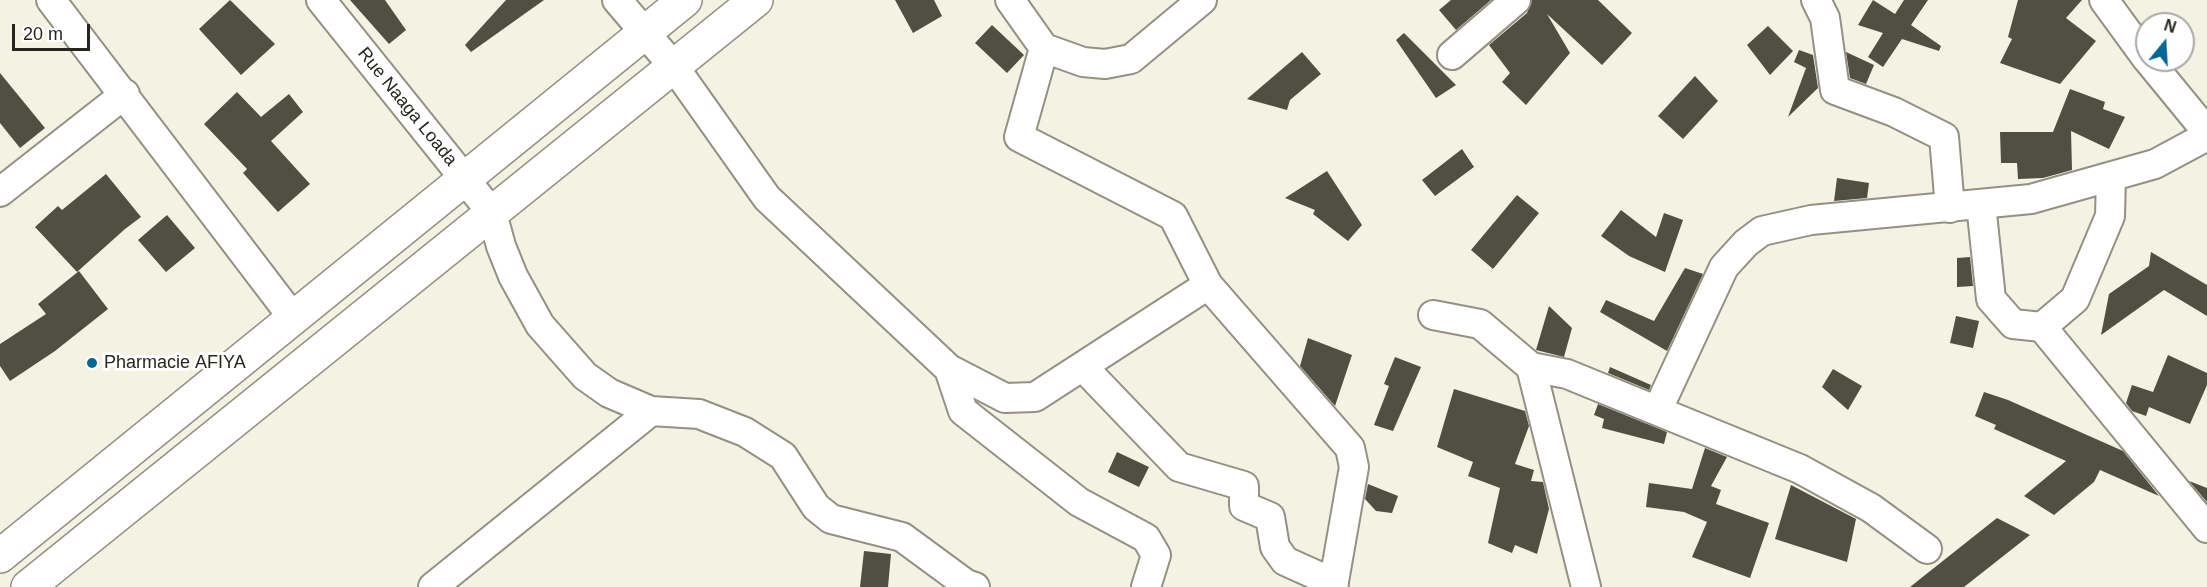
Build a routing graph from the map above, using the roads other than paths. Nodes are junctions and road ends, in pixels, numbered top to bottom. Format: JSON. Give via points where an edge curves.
{"nodes":[{"id":1,"x":51,"y":0,"type":"edge"},
{"id":2,"x":321,"y":0,"type":"edge"},
{"id":3,"x":617,"y":0,"type":"edge"},
{"id":4,"x":685,"y":0,"type":"edge"},
{"id":5,"x":756,"y":0,"type":"edge"},
{"id":6,"x":1010,"y":0,"type":"edge"},
{"id":7,"x":1202,"y":0,"type":"edge"},
{"id":8,"x":1516,"y":0,"type":"edge"},
{"id":9,"x":1816,"y":0,"type":"edge"},
{"id":10,"x":2104,"y":0,"type":"edge"},
{"id":11,"x":643,"y":33,"type":"junction"},
{"id":12,"x":2135,"y":43,"type":"edge"},
{"id":13,"x":1044,"y":48,"type":"junction"},
{"id":14,"x":1452,"y":55,"type":"dead end"},
{"id":15,"x":675,"y":68,"type":"junction"},
{"id":16,"x":2157,"y":72,"type":"edge"},
{"id":17,"x":124,"y":94,"type":"junction"},
{"id":18,"x":2207,"y":134,"type":"edge"},
{"id":19,"x":2111,"y":177,"type":"junction"},
{"id":20,"x":466,"y":180,"type":"junction"},
{"id":21,"x":0,"y":192,"type":"edge"},
{"id":22,"x":1981,"y":204,"type":"junction"},
{"id":23,"x":1950,"y":208,"type":"junction"},
{"id":24,"x":492,"y":213,"type":"junction"},
{"id":25,"x":1208,"y":285,"type":"junction"},
{"id":26,"x":1433,"y":315,"type":"dead end"},
{"id":27,"x":294,"y":319,"type":"junction"},
{"id":28,"x":2042,"y":327,"type":"junction"},
{"id":29,"x":1083,"y":367,"type":"junction"},
{"id":30,"x":1531,"y":367,"type":"junction"},
{"id":31,"x":949,"y":369,"type":"junction"},
{"id":32,"x":1658,"y":409,"type":"junction"},
{"id":33,"x":651,"y":411,"type":"junction"},
{"id":34,"x":2207,"y":528,"type":"edge"},
{"id":35,"x":1927,"y":549,"type":"dead end"},
{"id":36,"x":0,"y":556,"type":"edge"},
{"id":37,"x":1333,"y":585,"type":"edge"},
{"id":38,"x":28,"y":587,"type":"edge"},
{"id":39,"x":433,"y":587,"type":"edge"},
{"id":40,"x":975,"y":587,"type":"edge"},
{"id":41,"x":1146,"y":587,"type":"edge"},
{"id":42,"x":1586,"y":587,"type":"edge"}],
"edges":[{"from":1,"to":17,"type":"street"},
{"from":2,"to":20,"type":"street","name":"Rue Naaga Loada"},
{"from":3,"to":11,"type":"street"},
{"from":4,"to":11,"type":"main road"},
{"from":5,"to":15,"type":"main road"},
{"from":6,"to":13,"type":"street"},
{"from":7,"to":13,"type":"street","via":[[1131,59],[1083,63]]},
{"from":8,"to":14,"type":"street"},
{"from":9,"to":23,"type":"street","via":[[1824,18],[1835,90],[1894,112],[1944,137]]},
{"from":10,"to":12,"type":"street"},
{"from":11,"to":15,"type":"street"},
{"from":11,"to":20,"type":"main road"},
{"from":13,"to":25,"type":"street","via":[[1018,137],[1173,216]]},
{"from":15,"to":24,"type":"main road"},
{"from":15,"to":31,"type":"street","via":[[767,198]]},
{"from":16,"to":18,"type":"street"},
{"from":17,"to":21,"type":"street"},
{"from":17,"to":27,"type":"street"},
{"from":18,"to":19,"type":"street","via":[[2155,164]]},
{"from":19,"to":22,"type":"street","via":[[2031,199]]},
{"from":19,"to":28,"type":"street","via":[[2110,216],[2075,299]]},
{"from":20,"to":24,"type":"street","name":"Rue Naaga Loada"},
{"from":20,"to":27,"type":"main road"},
{"from":22,"to":23,"type":"street"},
{"from":22,"to":28,"type":"street","via":[[1991,299],[2013,324]]},
{"from":23,"to":32,"type":"street","via":[[1811,220],[1762,231],[1724,267]]},
{"from":24,"to":33,"type":"street","via":[[509,266],[540,325],[585,376],[609,393]]},
{"from":24,"to":38,"type":"main road"},
{"from":25,"to":29,"type":"street"},
{"from":25,"to":37,"type":"street","via":[[1350,448],[1354,467]]},
{"from":26,"to":30,"type":"street","via":[[1480,324]]},
{"from":27,"to":36,"type":"main road"},
{"from":28,"to":34,"type":"street"},
{"from":29,"to":31,"type":"street","via":[[1035,397],[1005,398]]},
{"from":29,"to":37,"type":"street","via":[[1179,467],[1244,486],[1244,506],[1270,517],[1275,547],[1285,561]]},
{"from":30,"to":32,"type":"street","via":[[1567,375]]},
{"from":30,"to":42,"type":"street"},
{"from":31,"to":41,"type":"street","via":[[963,411],[1079,502],[1146,538],[1156,555]]},
{"from":32,"to":35,"type":"street","via":[[1800,469],[1871,508]]},
{"from":33,"to":39,"type":"street"},
{"from":33,"to":40,"type":"street","via":[[699,414],[745,432],[783,456],[816,507],[831,519],[902,537]]}]}
